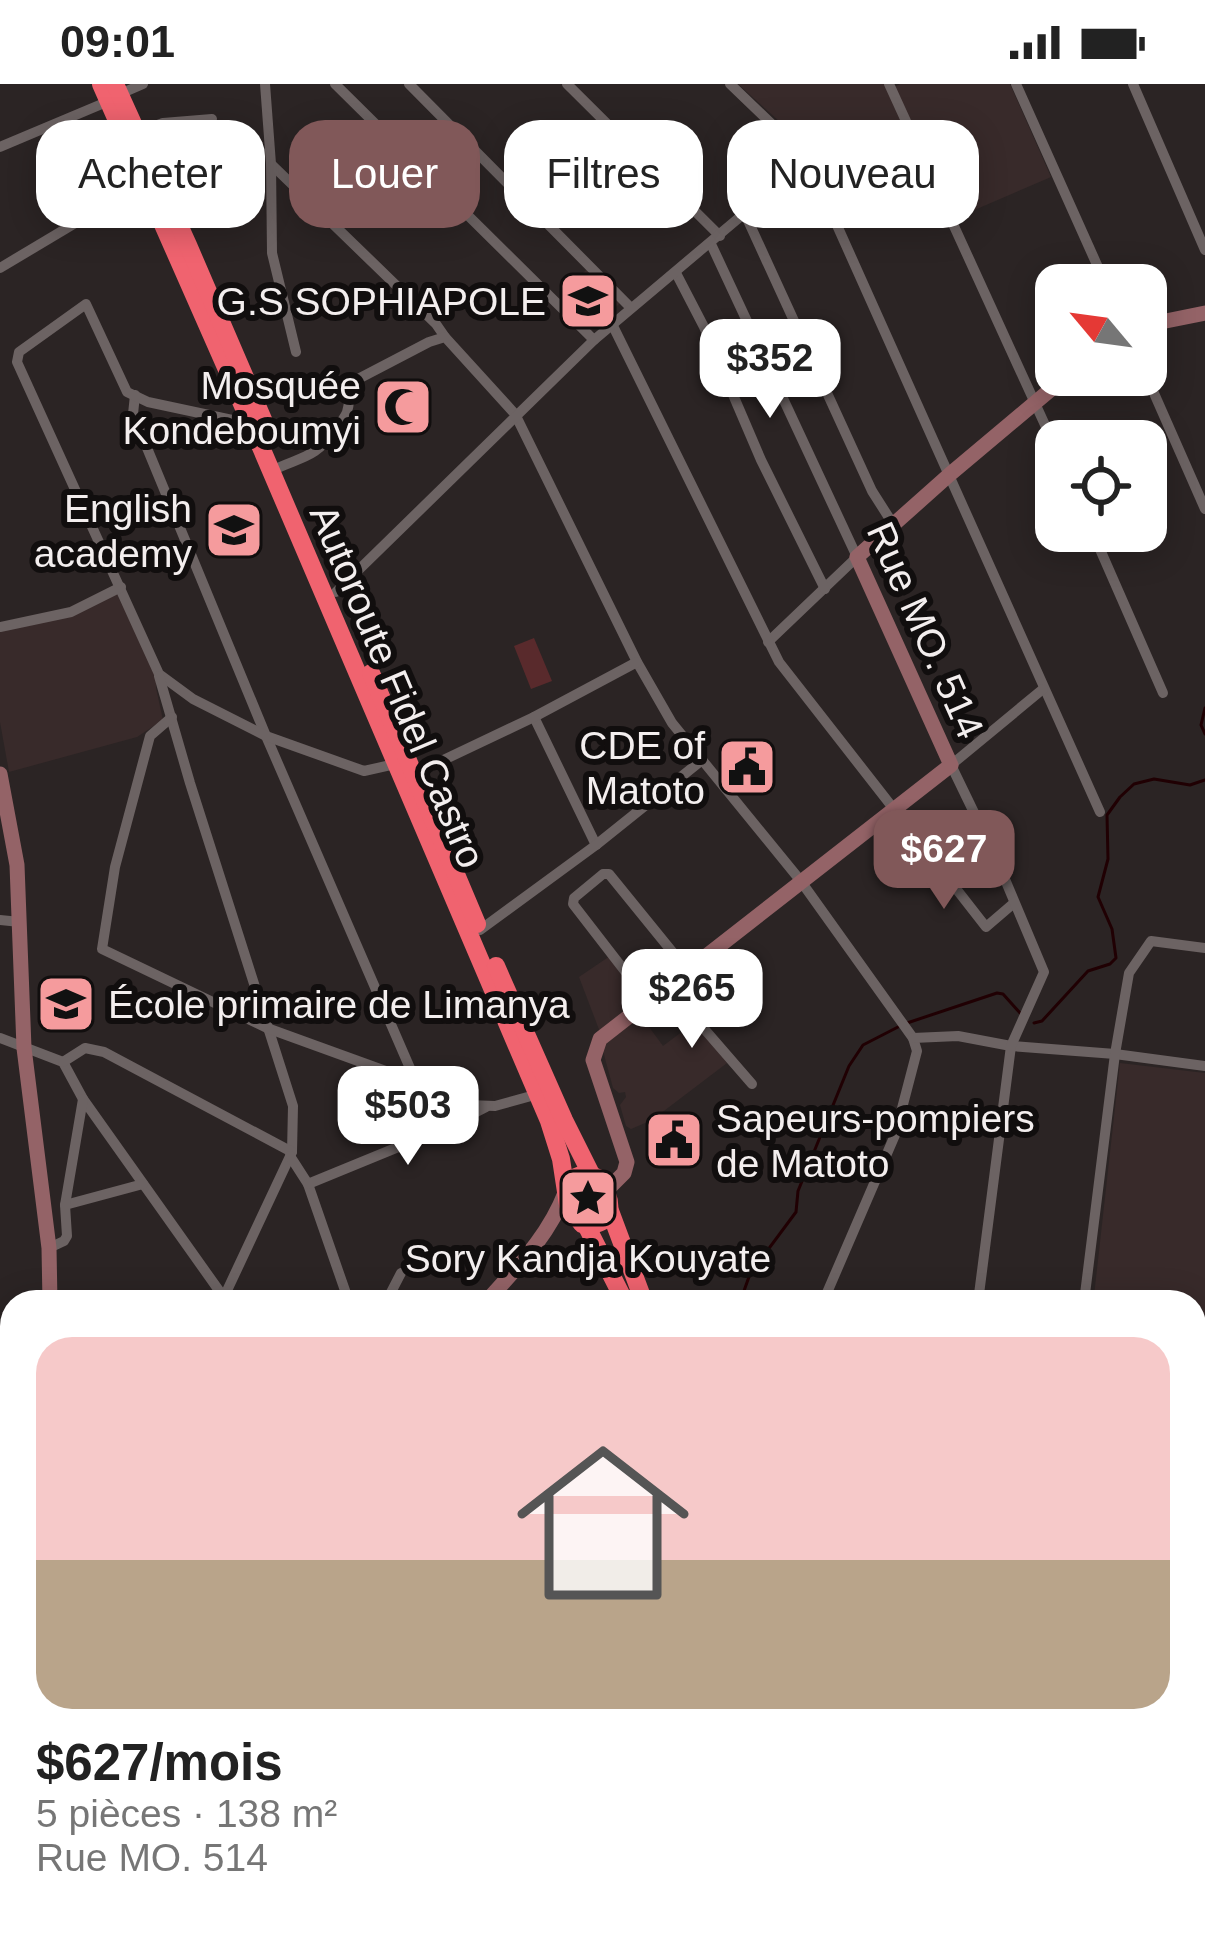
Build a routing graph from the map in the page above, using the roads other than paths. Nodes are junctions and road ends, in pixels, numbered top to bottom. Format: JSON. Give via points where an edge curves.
{"nodes":[{"id":1,"x":143,"y":84,"type":"edge"},
{"id":2,"x":266,"y":84,"type":"edge"},
{"id":3,"x":335,"y":84,"type":"edge"},
{"id":4,"x":409,"y":84,"type":"edge"},
{"id":5,"x":567,"y":84,"type":"edge"},
{"id":6,"x":730,"y":84,"type":"edge"},
{"id":7,"x":889,"y":84,"type":"edge"},
{"id":8,"x":1016,"y":84,"type":"edge"},
{"id":9,"x":1132,"y":84,"type":"edge"},
{"id":10,"x":111,"y":91,"type":"edge"},
{"id":11,"x":212,"y":119,"type":"dead end"},
{"id":12,"x":122,"y":120,"type":"edge"},
{"id":13,"x":129,"y":120,"type":"edge"},
{"id":14,"x":200,"y":120,"type":"edge"},
{"id":15,"x":768,"y":120,"type":"edge"},
{"id":16,"x":0,"y":147,"type":"edge"},
{"id":17,"x":271,"y":164,"type":"junction"},
{"id":18,"x":67,"y":228,"type":"edge"},
{"id":19,"x":164,"y":228,"type":"edge"},
{"id":20,"x":180,"y":228,"type":"edge"},
{"id":21,"x":729,"y":228,"type":"edge"},
{"id":22,"x":751,"y":228,"type":"edge"},
{"id":23,"x":838,"y":228,"type":"edge"},
{"id":24,"x":716,"y":240,"type":"junction"},
{"id":25,"x":1205,"y":250,"type":"edge"},
{"id":26,"x":1097,"y":264,"type":"edge"},
{"id":27,"x":0,"y":268,"type":"edge"},
{"id":28,"x":676,"y":273,"type":"junction"},
{"id":29,"x":632,"y":308,"type":"junction"},
{"id":30,"x":1205,"y":313,"type":"edge"},
{"id":31,"x":1167,"y":321,"type":"edge"},
{"id":32,"x":612,"y":324,"type":"junction"},
{"id":33,"x":445,"y":337,"type":"junction"},
{"id":34,"x":594,"y":340,"type":"junction"},
{"id":35,"x":296,"y":352,"type":"dead end"},
{"id":36,"x":135,"y":395,"type":"junction"},
{"id":37,"x":1042,"y":396,"type":"edge"},
{"id":38,"x":1157,"y":396,"type":"edge"},
{"id":39,"x":1035,"y":402,"type":"junction"},
{"id":40,"x":515,"y":414,"type":"junction"},
{"id":41,"x":1043,"y":420,"type":"edge"},
{"id":42,"x":251,"y":424,"type":"junction"},
{"id":43,"x":277,"y":468,"type":"junction"},
{"id":44,"x":949,"y":475,"type":"junction"},
{"id":45,"x":1200,"y":482,"type":"edge"},
{"id":46,"x":1205,"y":509,"type":"edge"},
{"id":47,"x":893,"y":524,"type":"junction"},
{"id":48,"x":1101,"y":552,"type":"edge"},
{"id":49,"x":857,"y":556,"type":"junction"},
{"id":50,"x":121,"y":587,"type":"junction"},
{"id":51,"x":825,"y":589,"type":"junction"},
{"id":52,"x":336,"y":592,"type":"junction"},
{"id":53,"x":0,"y":627,"type":"edge"},
{"id":54,"x":768,"y":642,"type":"junction"},
{"id":55,"x":637,"y":662,"type":"junction"},
{"id":56,"x":159,"y":674,"type":"junction"},
{"id":57,"x":1043,"y":689,"type":"junction"},
{"id":58,"x":1163,"y":694,"type":"dead end"},
{"id":59,"x":193,"y":699,"type":"junction"},
{"id":60,"x":168,"y":704,"type":"junction"},
{"id":61,"x":172,"y":717,"type":"junction"},
{"id":62,"x":534,"y":717,"type":"junction"},
{"id":63,"x":266,"y":736,"type":"junction"},
{"id":64,"x":702,"y":760,"type":"junction"},
{"id":65,"x":395,"y":764,"type":"junction"},
{"id":66,"x":951,"y":765,"type":"junction"},
{"id":67,"x":414,"y":774,"type":"junction"},
{"id":68,"x":0,"y":777,"type":"edge"},
{"id":69,"x":894,"y":810,"type":"junction"},
{"id":70,"x":1100,"y":812,"type":"dead end"},
{"id":71,"x":596,"y":844,"type":"junction"},
{"id":72,"x":800,"y":880,"type":"junction"},
{"id":73,"x":1014,"y":903,"type":"junction"},
{"id":74,"x":0,"y":920,"type":"edge"},
{"id":75,"x":20,"y":922,"type":"junction"},
{"id":76,"x":480,"y":930,"type":"junction"},
{"id":77,"x":1205,"y":948,"type":"edge"},
{"id":78,"x":687,"y":970,"type":"junction"},
{"id":79,"x":668,"y":986,"type":"junction"},
{"id":80,"x":648,"y":1001,"type":"junction"},
{"id":81,"x":267,"y":1028,"type":"junction"},
{"id":82,"x":908,"y":1029,"type":"junction"},
{"id":83,"x":0,"y":1038,"type":"edge"},
{"id":84,"x":1010,"y":1046,"type":"junction"},
{"id":85,"x":24,"y":1048,"type":"junction"},
{"id":86,"x":1115,"y":1054,"type":"junction"},
{"id":87,"x":63,"y":1062,"type":"junction"},
{"id":88,"x":1205,"y":1066,"type":"edge"},
{"id":89,"x":416,"y":1082,"type":"junction"},
{"id":90,"x":752,"y":1084,"type":"dead end"},
{"id":91,"x":544,"y":1092,"type":"junction"},
{"id":92,"x":82,"y":1099,"type":"junction"},
{"id":93,"x":488,"y":1106,"type":"junction"},
{"id":94,"x":291,"y":1154,"type":"junction"},
{"id":95,"x":591,"y":1174,"type":"junction"},
{"id":96,"x":143,"y":1184,"type":"junction"},
{"id":97,"x":308,"y":1184,"type":"junction"},
{"id":98,"x":566,"y":1189,"type":"junction"},
{"id":99,"x":608,"y":1201,"type":"junction"},
{"id":100,"x":65,"y":1205,"type":"junction"},
{"id":101,"x":584,"y":1224,"type":"junction"},
{"id":102,"x":537,"y":1246,"type":"junction"},
{"id":103,"x":49,"y":1248,"type":"junction"},
{"id":104,"x":401,"y":1273,"type":"dead end"},
{"id":105,"x":50,"y":1290,"type":"edge"},
{"id":106,"x":219,"y":1290,"type":"edge"},
{"id":107,"x":229,"y":1290,"type":"edge"},
{"id":108,"x":345,"y":1290,"type":"edge"},
{"id":109,"x":392,"y":1290,"type":"edge"},
{"id":110,"x":497,"y":1290,"type":"edge"},
{"id":111,"x":620,"y":1290,"type":"edge"},
{"id":112,"x":640,"y":1290,"type":"edge"},
{"id":113,"x":829,"y":1290,"type":"edge"},
{"id":114,"x":979,"y":1290,"type":"edge"},
{"id":115,"x":1086,"y":1290,"type":"edge"}],
"edges":[{"from":1,"to":10,"type":"street"},
{"from":2,"to":17,"type":"street"},
{"from":3,"to":34,"type":"street"},
{"from":4,"to":29,"type":"street"},
{"from":5,"to":24,"type":"street"},
{"from":6,"to":15,"type":"street"},
{"from":7,"to":39,"type":"street"},
{"from":8,"to":26,"type":"street"},
{"from":9,"to":25,"type":"street"},
{"from":10,"to":12,"type":"highway","name":"Autoroute Fidel Castro"},
{"from":10,"to":13,"type":"highway","name":"Autoroute Fidel Castro"},
{"from":10,"to":16,"type":"street"},
{"from":11,"to":14,"type":"street"},
{"from":17,"to":33,"type":"street"},
{"from":17,"to":35,"type":"street","via":[[272,254]]},
{"from":18,"to":27,"type":"street"},
{"from":19,"to":42,"type":"highway","name":"Autoroute Fidel Castro"},
{"from":20,"to":43,"type":"highway","name":"Autoroute Fidel Castro"},
{"from":21,"to":24,"type":"street"},
{"from":22,"to":47,"type":"street"},
{"from":23,"to":44,"type":"street"},
{"from":24,"to":28,"type":"street"},
{"from":24,"to":49,"type":"street","name":"Rue MO. 514"},
{"from":28,"to":29,"type":"street"},
{"from":28,"to":51,"type":"street"},
{"from":29,"to":32,"type":"street"},
{"from":30,"to":31,"type":"street"},
{"from":32,"to":34,"type":"street"},
{"from":32,"to":54,"type":"street"},
{"from":33,"to":40,"type":"street"},
{"from":33,"to":43,"type":"street","via":[[352,384],[347,412],[326,445]]},
{"from":34,"to":40,"type":"street"},
{"from":36,"to":42,"type":"street"},
{"from":36,"to":50,"type":"street","via":[[86,304],[19,352]]},
{"from":36,"to":63,"type":"street","via":[[133,414]]},
{"from":37,"to":39,"type":"street"},
{"from":38,"to":45,"type":"street"},
{"from":39,"to":41,"type":"street"},
{"from":39,"to":44,"type":"street"},
{"from":40,"to":52,"type":"street"},
{"from":40,"to":55,"type":"street"},
{"from":42,"to":43,"type":"highway","name":"Autoroute Fidel Castro"},
{"from":43,"to":52,"type":"highway","name":"Autoroute Fidel Castro"},
{"from":43,"to":65,"type":"highway","name":"Autoroute Fidel Castro"},
{"from":44,"to":47,"type":"street"},
{"from":44,"to":57,"type":"street"},
{"from":45,"to":46,"type":"street"},
{"from":47,"to":49,"type":"street"},
{"from":48,"to":58,"type":"street"},
{"from":49,"to":51,"type":"street"},
{"from":49,"to":66,"type":"street","name":"Rue MO. 514"},
{"from":50,"to":53,"type":"street","via":[[71,611]]},
{"from":50,"to":56,"type":"street"},
{"from":51,"to":54,"type":"street"},
{"from":52,"to":67,"type":"highway","name":"Autoroute Fidel Castro"},
{"from":54,"to":69,"type":"street"},
{"from":55,"to":62,"type":"street"},
{"from":55,"to":64,"type":"street"},
{"from":56,"to":59,"type":"street"},
{"from":56,"to":60,"type":"street"},
{"from":57,"to":66,"type":"street"},
{"from":57,"to":70,"type":"street"},
{"from":59,"to":60,"type":"street"},
{"from":59,"to":63,"type":"street"},
{"from":60,"to":61,"type":"street"},
{"from":61,"to":81,"type":"street"},
{"from":61,"to":81,"type":"street","via":[[150,736],[102,949]]},
{"from":62,"to":67,"type":"street"},
{"from":62,"to":71,"type":"street"},
{"from":63,"to":65,"type":"street","via":[[364,771]]},
{"from":63,"to":89,"type":"street"},
{"from":64,"to":71,"type":"street"},
{"from":64,"to":72,"type":"street"},
{"from":65,"to":91,"type":"highway","name":"Autoroute Fidel Castro"},
{"from":66,"to":69,"type":"street"},
{"from":66,"to":73,"type":"street","name":"Rue MO. 514"},
{"from":67,"to":76,"type":"highway","name":"Autoroute Fidel Castro"},
{"from":68,"to":75,"type":"street"},
{"from":69,"to":72,"type":"street"},
{"from":69,"to":73,"type":"street","via":[[986,927]]},
{"from":71,"to":76,"type":"street"},
{"from":72,"to":78,"type":"street"},
{"from":72,"to":82,"type":"street"},
{"from":73,"to":84,"type":"street","name":"Rue MO. 514","via":[[1044,972]]},
{"from":74,"to":75,"type":"street"},
{"from":75,"to":85,"type":"street"},
{"from":76,"to":91,"type":"highway","name":"Autoroute Fidel Castro"},
{"from":77,"to":86,"type":"street","via":[[1151,941],[1129,973]]},
{"from":78,"to":79,"type":"street"},
{"from":78,"to":80,"type":"street","via":[[603,874],[572,904]]},
{"from":79,"to":80,"type":"street"},
{"from":79,"to":90,"type":"street"},
{"from":80,"to":99,"type":"street","via":[[595,1048],[627,1162]]},
{"from":81,"to":89,"type":"street"},
{"from":81,"to":94,"type":"street","via":[[293,1106]]},
{"from":82,"to":84,"type":"street"},
{"from":82,"to":113,"type":"street","via":[[917,1051],[896,1136]]},
{"from":83,"to":85,"type":"street"},
{"from":84,"to":86,"type":"street"},
{"from":84,"to":114,"type":"street","name":"Rue MO. 514"},
{"from":85,"to":87,"type":"street"},
{"from":85,"to":103,"type":"street"},
{"from":86,"to":88,"type":"street"},
{"from":86,"to":115,"type":"street"},
{"from":87,"to":92,"type":"street"},
{"from":87,"to":94,"type":"street","via":[[85,1048],[104,1052]]},
{"from":89,"to":93,"type":"street","via":[[467,1106]]},
{"from":91,"to":93,"type":"street"},
{"from":91,"to":95,"type":"highway","name":"Autoroute Fidel Castro"},
{"from":91,"to":98,"type":"highway","name":"Autoroute Fidel Castro"},
{"from":92,"to":96,"type":"street"},
{"from":92,"to":100,"type":"street"},
{"from":93,"to":97,"type":"street"},
{"from":94,"to":97,"type":"street"},
{"from":94,"to":107,"type":"street"},
{"from":95,"to":98,"type":"highway"},
{"from":95,"to":99,"type":"highway"},
{"from":96,"to":100,"type":"street"},
{"from":96,"to":106,"type":"street"},
{"from":97,"to":108,"type":"street"},
{"from":98,"to":101,"type":"highway"},
{"from":98,"to":102,"type":"street"},
{"from":99,"to":101,"type":"highway","via":[[599,1224]]},
{"from":99,"to":112,"type":"highway"},
{"from":100,"to":103,"type":"street","via":[[67,1236]]},
{"from":101,"to":102,"type":"street"},
{"from":101,"to":111,"type":"highway"},
{"from":102,"to":110,"type":"street"},
{"from":103,"to":105,"type":"street"},
{"from":104,"to":109,"type":"street"}]}
